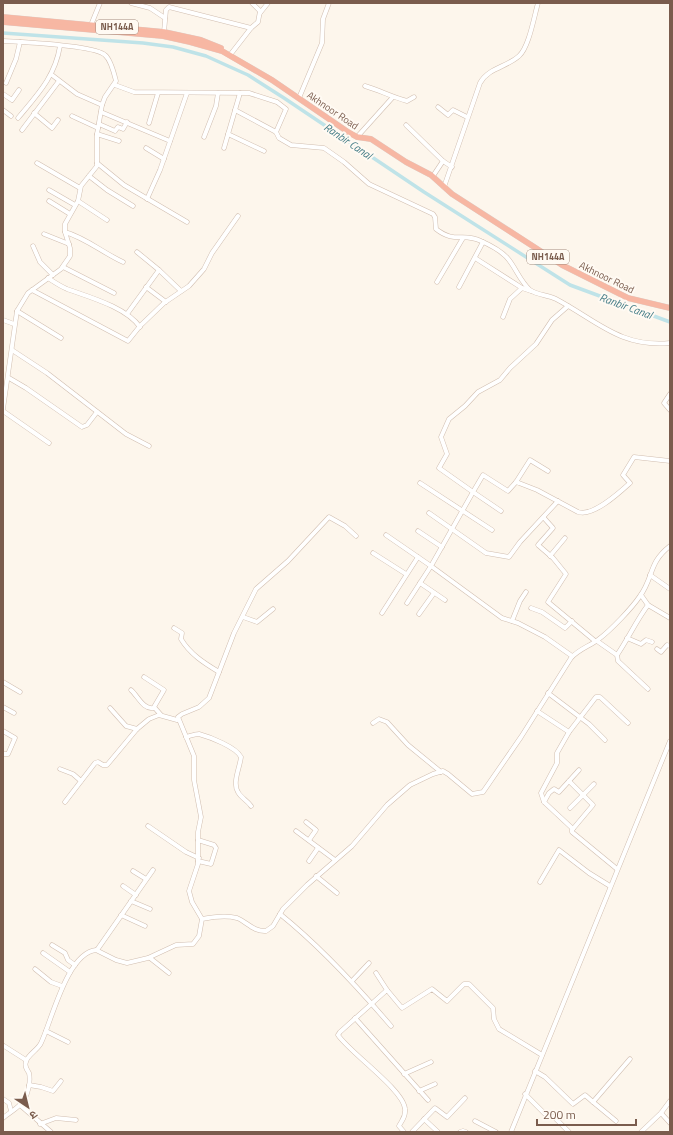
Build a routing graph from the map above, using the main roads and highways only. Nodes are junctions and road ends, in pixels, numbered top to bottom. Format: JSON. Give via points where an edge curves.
{"nodes":[{"id":1,"x":3,"y":17,"type":"edge"},
{"id":2,"x":3,"y":22,"type":"edge"},
{"id":3,"x":229,"y":54,"type":"junction"},
{"id":4,"x":670,"y":308,"type":"edge"}],
"edges":[{"from":1,"to":3,"type":"highway","number":"NH144A","via":[[164,32],[210,43]]},
{"from":2,"to":3,"type":"highway","name":"Akhnoor Road","number":"NH144A","via":[[163,36]]},
{"from":3,"to":4,"type":"highway","name":"Akhnoor Road","number":"NH144A","via":[[357,137],[371,139],[437,179],[460,199],[567,268],[628,298]]}]}
